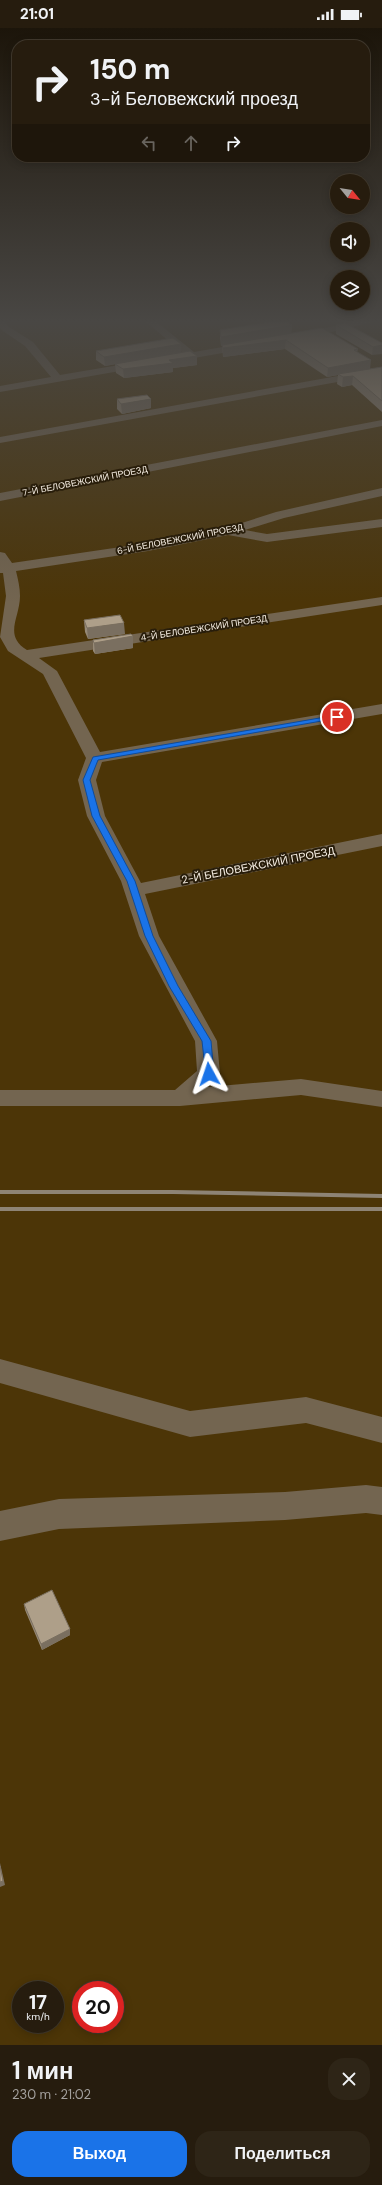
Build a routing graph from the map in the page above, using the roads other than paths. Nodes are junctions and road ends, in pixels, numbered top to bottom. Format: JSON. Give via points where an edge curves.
{"nodes":[{"id":1,"x":135,"y":414,"type":"edge"},
{"id":2,"x":382,"y":423,"type":"edge"},
{"id":3,"x":0,"y":440,"type":"edge"},
{"id":4,"x":382,"y":492,"type":"edge"},
{"id":5,"x":0,"y":497,"type":"edge"},
{"id":6,"x":382,"y":523,"type":"edge"},
{"id":7,"x":228,"y":531,"type":"junction"},
{"id":8,"x":3,"y":564,"type":"edge"},
{"id":9,"x":382,"y":601,"type":"edge"},
{"id":10,"x":26,"y":655,"type":"junction"},
{"id":11,"x":382,"y":709,"type":"edge"},
{"id":12,"x":95,"y":758,"type":"junction"},
{"id":13,"x":382,"y":840,"type":"edge"},
{"id":14,"x":134,"y":890,"type":"junction"},
{"id":15,"x":0,"y":1098,"type":"edge"},
{"id":16,"x":180,"y":1098,"type":"junction"},
{"id":17,"x":382,"y":1099,"type":"edge"},
{"id":18,"x":0,"y":1371,"type":"edge"},
{"id":19,"x":382,"y":1430,"type":"edge"},
{"id":20,"x":382,"y":1501,"type":"edge"},
{"id":21,"x":0,"y":1526,"type":"edge"}],
"edges":[{"from":1,"to":3,"type":"lane"},
{"from":2,"to":5,"type":"lane","name":"7-Й БЕЛОВЕЖСКИЙ ПРОЕЗД"},
{"from":4,"to":7,"type":"lane","name":"6-Й БЕЛОВЕЖСКИЙ ПРОЕЗД"},
{"from":6,"to":7,"type":"lane","via":[[267,538]]},
{"from":7,"to":8,"type":"lane","name":"6-Й БЕЛОВЕЖСКИЙ ПРОЕЗД","via":[[148,547]]},
{"from":8,"to":10,"type":"lane","via":[[13,596],[6,634],[13,648]]},
{"from":9,"to":10,"type":"lane","name":"4-Й БЕЛОВЕЖСКИЙ ПРОЕЗД"},
{"from":10,"to":12,"type":"lane","via":[[49,671]]},
{"from":11,"to":12,"type":"lane"},
{"from":12,"to":14,"type":"lane","via":[[87,780],[96,816]]},
{"from":13,"to":14,"type":"lane","name":"2-Й БЕЛОВЕЖСКИЙ ПРОЕЗД"},
{"from":14,"to":16,"type":"lane","via":[[149,936],[206,1041],[209,1074]]},
{"from":15,"to":16,"type":"lane"},
{"from":16,"to":17,"type":"lane","via":[[301,1087]]},
{"from":18,"to":19,"type":"lane","via":[[190,1424],[306,1410]]},
{"from":20,"to":21,"type":"lane","via":[[366,1499],[285,1506],[59,1514]]}]}
